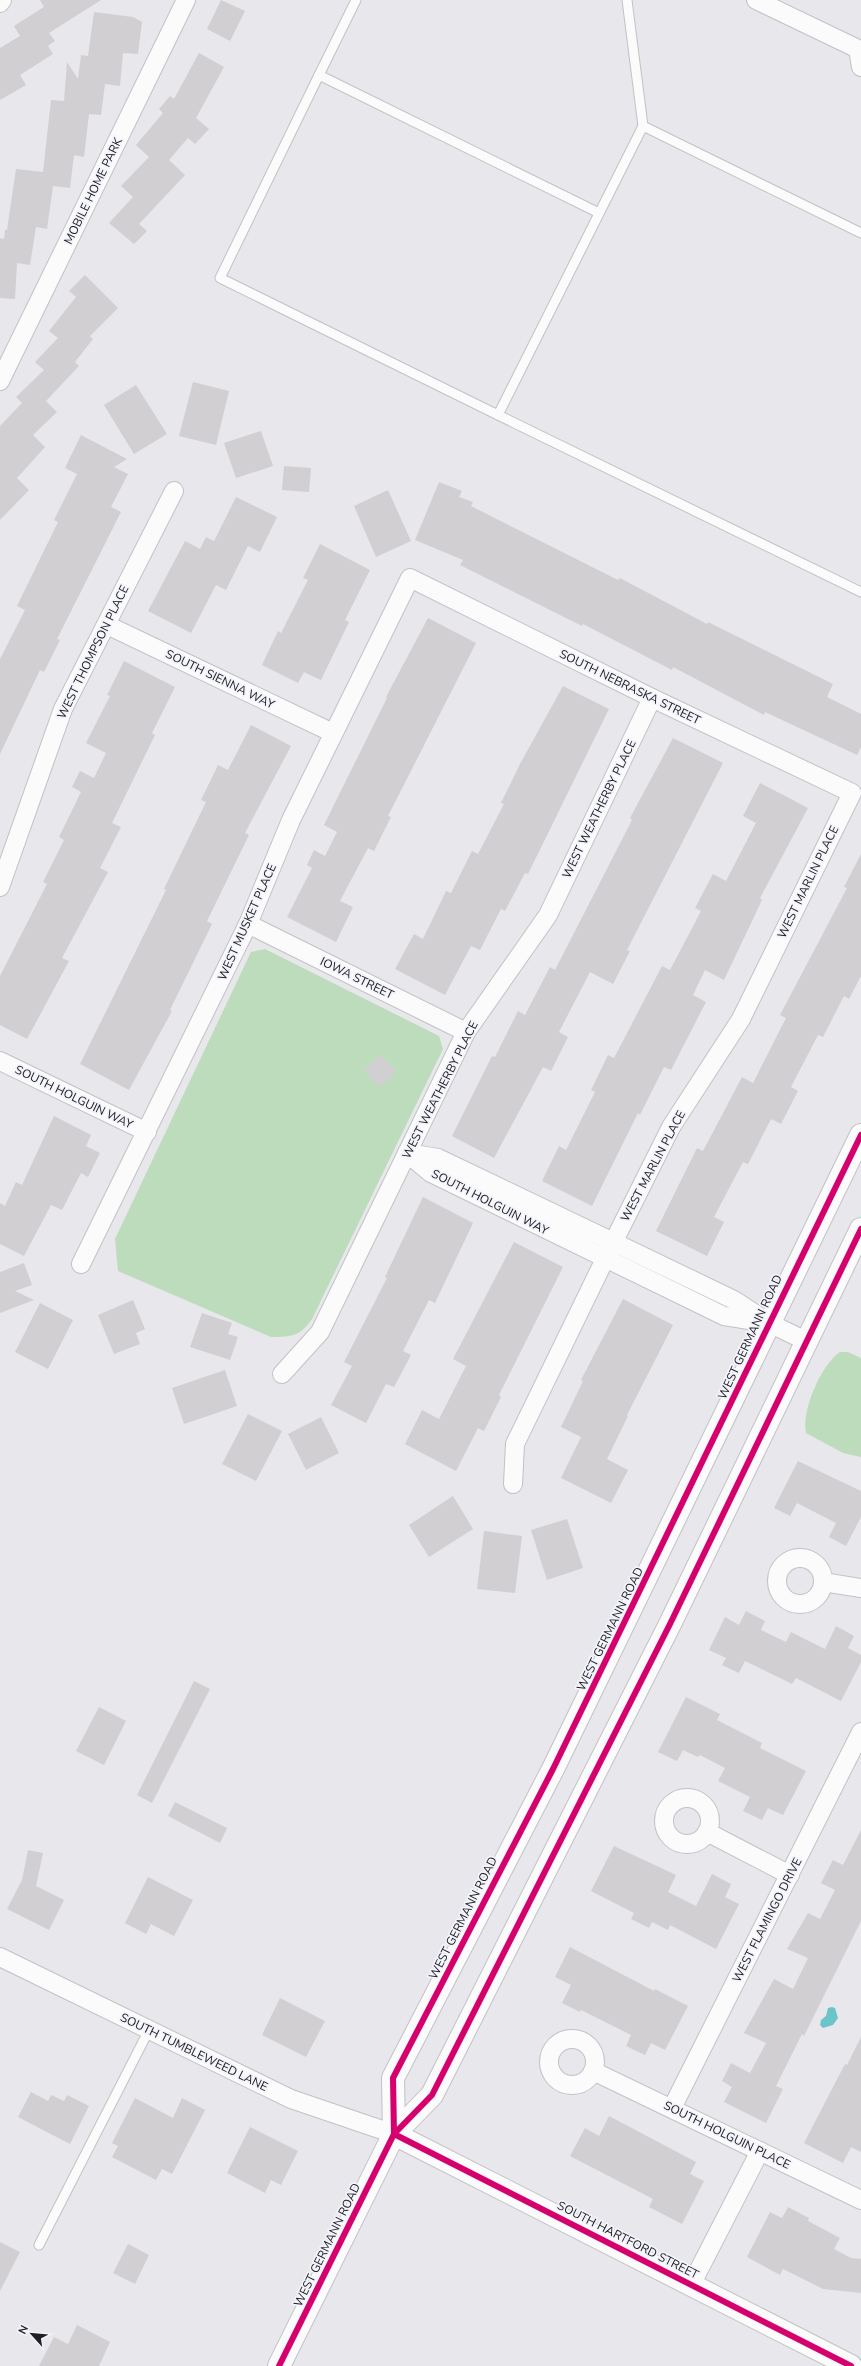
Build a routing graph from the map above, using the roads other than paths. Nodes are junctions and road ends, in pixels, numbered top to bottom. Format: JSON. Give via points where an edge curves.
{"nodes":[{"id":1,"x":2,"y":0,"type":"edge"},
{"id":2,"x":186,"y":0,"type":"edge"},
{"id":3,"x":356,"y":0,"type":"edge"},
{"id":4,"x":627,"y":0,"type":"edge"},
{"id":5,"x":756,"y":0,"type":"edge"},
{"id":6,"x":0,"y":3,"type":"edge"},
{"id":7,"x":861,"y":67,"type":"edge"},
{"id":8,"x":319,"y":75,"type":"junction"},
{"id":9,"x":643,"y":126,"type":"junction"},
{"id":10,"x":600,"y":213,"type":"junction"},
{"id":11,"x":861,"y":234,"type":"edge"},
{"id":12,"x":0,"y":381,"type":"edge"},
{"id":13,"x":498,"y":415,"type":"junction"},
{"id":14,"x":174,"y":491,"type":"dead end"},
{"id":15,"x":410,"y":578,"type":"joint"},
{"id":16,"x":861,"y":592,"type":"edge"},
{"id":17,"x":107,"y":625,"type":"junction"},
{"id":18,"x":652,"y":698,"type":"junction"},
{"id":19,"x":333,"y":733,"type":"junction"},
{"id":20,"x":852,"y":793,"type":"joint"},
{"id":21,"x":0,"y":887,"type":"edge"},
{"id":22,"x":248,"y":924,"type":"junction"},
{"id":23,"x":466,"y":1032,"type":"junction"},
{"id":24,"x":0,"y":1061,"type":"edge"},
{"id":25,"x":147,"y":1132,"type":"junction"},
{"id":26,"x":861,"y":1135,"type":"edge"},
{"id":27,"x":408,"y":1153,"type":"junction"},
{"id":28,"x":861,"y":1229,"type":"edge"},
{"id":29,"x":613,"y":1243,"type":"junction"},
{"id":30,"x":605,"y":1259,"type":"junction"},
{"id":31,"x":81,"y":1264,"type":"dead end"},
{"id":32,"x":769,"y":1323,"type":"junction"},
{"id":33,"x":806,"y":1341,"type":"junction"},
{"id":34,"x":282,"y":1374,"type":"dead end"},
{"id":35,"x":513,"y":1484,"type":"dead end"},
{"id":36,"x":823,"y":1582,"type":"dead end"},
{"id":37,"x":861,"y":1588,"type":"edge"},
{"id":38,"x":861,"y":1732,"type":"edge"},
{"id":39,"x":707,"y":1832,"type":"dead end"},
{"id":40,"x":790,"y":1875,"type":"junction"},
{"id":41,"x":0,"y":1957,"type":"edge"},
{"id":42,"x":149,"y":2030,"type":"junction"},
{"id":43,"x":593,"y":2071,"type":"dead end"},
{"id":44,"x":672,"y":2108,"type":"junction"},
{"id":45,"x":394,"y":2134,"type":"junction"},
{"id":46,"x":760,"y":2151,"type":"junction"},
{"id":47,"x":861,"y":2200,"type":"edge"},
{"id":48,"x":39,"y":2245,"type":"dead end"},
{"id":49,"x":691,"y":2285,"type":"junction"},
{"id":50,"x":279,"y":2366,"type":"edge"},
{"id":51,"x":851,"y":2366,"type":"edge"}],
"edges":[{"from":1,"to":6,"type":"street"},
{"from":2,"to":12,"type":"street","name":"MOBILE HOME PARK"},
{"from":3,"to":8,"type":"lane"},
{"from":4,"to":9,"type":"lane"},
{"from":5,"to":7,"type":"street","via":[[858,49]]},
{"from":8,"to":10,"type":"lane"},
{"from":8,"to":13,"type":"lane","via":[[220,278]]},
{"from":9,"to":10,"type":"lane"},
{"from":9,"to":11,"type":"lane"},
{"from":10,"to":13,"type":"lane"},
{"from":13,"to":16,"type":"lane"},
{"from":14,"to":17,"type":"street","name":"WEST THOMPSON PLACE"},
{"from":15,"to":18,"type":"street","name":"SOUTH NEBRASKA STREET"},
{"from":15,"to":19,"type":"street","name":"WEST MUSKET PLACE"},
{"from":17,"to":19,"type":"street","name":"SOUTH SIENNA WAY"},
{"from":17,"to":21,"type":"street","name":"WEST THOMPSON PLACE","via":[[63,709]]},
{"from":18,"to":20,"type":"street","name":"SOUTH NEBRASKA STREET"},
{"from":18,"to":23,"type":"street","name":"WEST WEATHERBY PLACE","via":[[548,915]]},
{"from":19,"to":22,"type":"street","name":"WEST MUSKET PLACE","via":[[291,820]]},
{"from":20,"to":29,"type":"street","name":"WEST MARLIN PLACE","via":[[740,1019],[671,1127]]},
{"from":22,"to":23,"type":"street","name":"IOWA STREET"},
{"from":22,"to":25,"type":"street","name":"WEST MUSKET PLACE"},
{"from":23,"to":27,"type":"street","name":"WEST WEATHERBY PLACE"},
{"from":24,"to":25,"type":"street","name":"SOUTH HOLGUIN WAY"},
{"from":25,"to":31,"type":"street","name":"WEST MUSKET PLACE"},
{"from":26,"to":32,"type":"main road","name":"WEST GERMANN ROAD"},
{"from":27,"to":29,"type":"street","name":"SOUTH HOLGUIN WAY","via":[[438,1158]]},
{"from":27,"to":30,"type":"street","name":"SOUTH HOLGUIN WAY","via":[[430,1173]]},
{"from":27,"to":34,"type":"street","name":"WEST WEATHERBY PLACE","via":[[320,1332]]},
{"from":28,"to":33,"type":"main road","name":"WEST GERMANN ROAD"},
{"from":29,"to":30,"type":"street","name":"WEST MARLIN PLACE"},
{"from":29,"to":32,"type":"street","name":"SOUTH HOLGUIN WAY","via":[[734,1300]]},
{"from":30,"to":32,"type":"street","name":"SOUTH HOLGUIN WAY","via":[[724,1316]]},
{"from":30,"to":35,"type":"street","name":"WEST MARLIN PLACE","via":[[515,1444]]},
{"from":32,"to":33,"type":"street","name":"SOUTH HOLGUIN WAY"},
{"from":32,"to":45,"type":"main road","name":"WEST GERMANN ROAD","via":[[553,1770],[393,2078]]},
{"from":33,"to":45,"type":"main road","name":"WEST GERMANN ROAD","via":[[670,1624],[432,2095]]},
{"from":36,"to":37,"type":"street"},
{"from":38,"to":40,"type":"street","name":"WEST FLAMINGO DRIVE"},
{"from":39,"to":40,"type":"street"},
{"from":40,"to":44,"type":"street","name":"WEST FLAMINGO DRIVE"},
{"from":41,"to":42,"type":"street","name":"SOUTH TUMBLEWEED LANE"},
{"from":42,"to":45,"type":"street","name":"SOUTH TUMBLEWEED LANE","via":[[291,2099]]},
{"from":42,"to":48,"type":"lane"},
{"from":43,"to":44,"type":"street","name":"SOUTH HOLGUIN PLACE"},
{"from":44,"to":46,"type":"street","name":"SOUTH HOLGUIN PLACE"},
{"from":45,"to":49,"type":"main road","name":"SOUTH HARTFORD STREET"},
{"from":45,"to":50,"type":"main road","name":"WEST GERMANN ROAD"},
{"from":46,"to":47,"type":"street","name":"SOUTH HOLGUIN PLACE"},
{"from":46,"to":49,"type":"street"},
{"from":49,"to":51,"type":"main road","name":"SOUTH HARTFORD STREET"}]}
